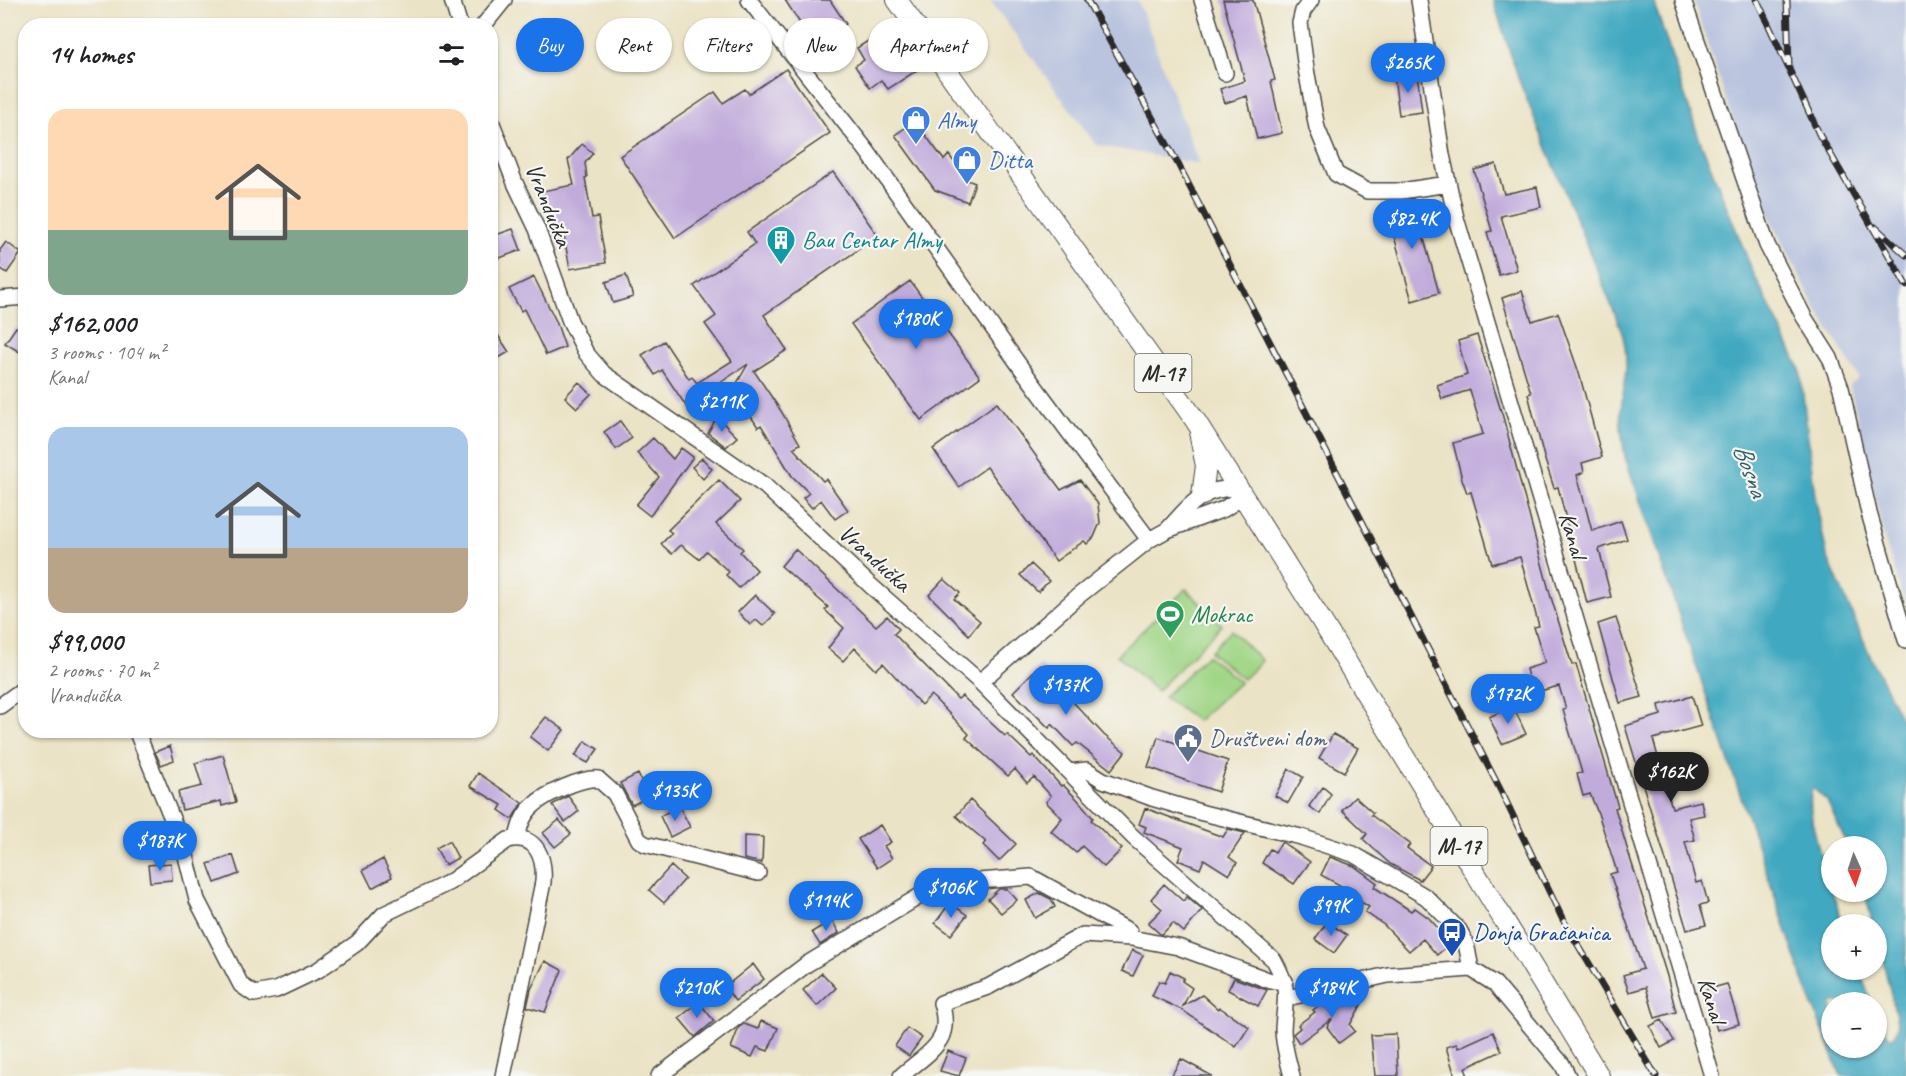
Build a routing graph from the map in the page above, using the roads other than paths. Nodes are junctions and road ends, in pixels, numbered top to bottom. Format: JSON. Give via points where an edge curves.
{"nodes":[{"id":1,"x":452,"y":0,"type":"edge"},
{"id":2,"x":504,"y":0,"type":"edge"},
{"id":3,"x":749,"y":0,"type":"edge"},
{"id":4,"x":897,"y":0,"type":"edge"},
{"id":5,"x":1202,"y":0,"type":"edge"},
{"id":6,"x":1311,"y":0,"type":"edge"},
{"id":7,"x":1419,"y":0,"type":"edge"},
{"id":8,"x":1683,"y":0,"type":"edge"},
{"id":9,"x":458,"y":18,"type":"edge"},
{"id":10,"x":489,"y":18,"type":"edge"},
{"id":11,"x":1225,"y":73,"type":"dead end"},
{"id":12,"x":498,"y":139,"type":"edge"},
{"id":13,"x":1448,"y":184,"type":"junction"},
{"id":14,"x":18,"y":298,"type":"edge"},
{"id":15,"x":0,"y":299,"type":"edge"},
{"id":16,"x":1195,"y":420,"type":"junction"},
{"id":17,"x":1240,"y":493,"type":"junction"},
{"id":18,"x":1202,"y":495,"type":"junction"},
{"id":19,"x":1167,"y":530,"type":"junction"},
{"id":20,"x":1149,"y":540,"type":"junction"},
{"id":21,"x":1906,"y":640,"type":"edge"},
{"id":22,"x":980,"y":682,"type":"junction"},
{"id":23,"x":18,"y":693,"type":"edge"},
{"id":24,"x":0,"y":706,"type":"edge"},
{"id":25,"x":139,"y":738,"type":"edge"},
{"id":26,"x":1069,"y":772,"type":"junction"},
{"id":27,"x":517,"y":838,"type":"junction"},
{"id":28,"x":758,"y":873,"type":"dead end"},
{"id":29,"x":1131,"y":938,"type":"junction"},
{"id":30,"x":1471,"y":969,"type":"junction"},
{"id":31,"x":1285,"y":981,"type":"junction"},
{"id":32,"x":1287,"y":998,"type":"junction"},
{"id":33,"x":1599,"y":1074,"type":"edge"},
{"id":34,"x":503,"y":1076,"type":"edge"},
{"id":35,"x":659,"y":1076,"type":"edge"},
{"id":36,"x":902,"y":1076,"type":"edge"},
{"id":37,"x":1292,"y":1076,"type":"edge"},
{"id":38,"x":1568,"y":1076,"type":"edge"},
{"id":39,"x":1712,"y":1076,"type":"edge"}],
"edges":[{"from":1,"to":9,"type":"street"},
{"from":2,"to":10,"type":"street"},
{"from":3,"to":20,"type":"street","via":[[867,151]]},
{"from":4,"to":16,"type":"main road","number":"M-17"},
{"from":5,"to":11,"type":"street"},
{"from":6,"to":13,"type":"street","via":[[1300,23],[1306,69],[1317,128],[1336,174],[1367,191]]},
{"from":7,"to":13,"type":"street","name":"Kanal"},
{"from":8,"to":21,"type":"street","via":[[1767,245],[1830,358],[1841,388],[1869,513]]},
{"from":12,"to":22,"type":"street","name":"Vrandučka","via":[[537,229],[570,321],[586,353],[604,374],[765,486]]},
{"from":13,"to":39,"type":"street","name":"Kanal"},
{"from":14,"to":15,"type":"street"},
{"from":16,"to":17,"type":"main road","number":"M-17"},
{"from":16,"to":18,"type":"main road","via":[[1206,466]]},
{"from":17,"to":18,"type":"street","via":[[1222,488]]},
{"from":17,"to":19,"type":"street","via":[[1224,509]]},
{"from":17,"to":33,"type":"main road","number":"M-17","via":[[1322,620]]},
{"from":18,"to":19,"type":"street"},
{"from":19,"to":20,"type":"street"},
{"from":20,"to":22,"type":"street"},
{"from":22,"to":26,"type":"street","name":"Vrandučka"},
{"from":23,"to":24,"type":"street"},
{"from":25,"to":27,"type":"street","via":[[184,848],[197,900],[241,985],[254,994],[276,990],[318,970],[357,943],[384,914],[450,882],[508,840]]},
{"from":26,"to":30,"type":"street","via":[[1087,770],[1152,798],[1353,854],[1426,897],[1459,930]]},
{"from":26,"to":31,"type":"street","name":"Vrandučka","via":[[1133,837],[1274,960]]},
{"from":27,"to":28,"type":"street","via":[[520,823],[535,803],[580,781],[598,779],[615,794],[639,840],[645,844]]},
{"from":27,"to":34,"type":"street","via":[[530,842],[541,852],[545,867]]},
{"from":29,"to":31,"type":"street","via":[[1178,947],[1271,981]]},
{"from":29,"to":35,"type":"street","via":[[1130,931],[1031,877],[978,881],[925,893],[807,964]]},
{"from":29,"to":36,"type":"street","via":[[1083,935],[988,987],[941,1003],[944,1030],[936,1046]]},
{"from":30,"to":32,"type":"street","via":[[1388,975]]},
{"from":30,"to":38,"type":"street","via":[[1496,984]]},
{"from":31,"to":32,"type":"street","name":"Vrandučka"},
{"from":32,"to":37,"type":"street","name":"Vrandučka","via":[[1283,1031]]}]}
